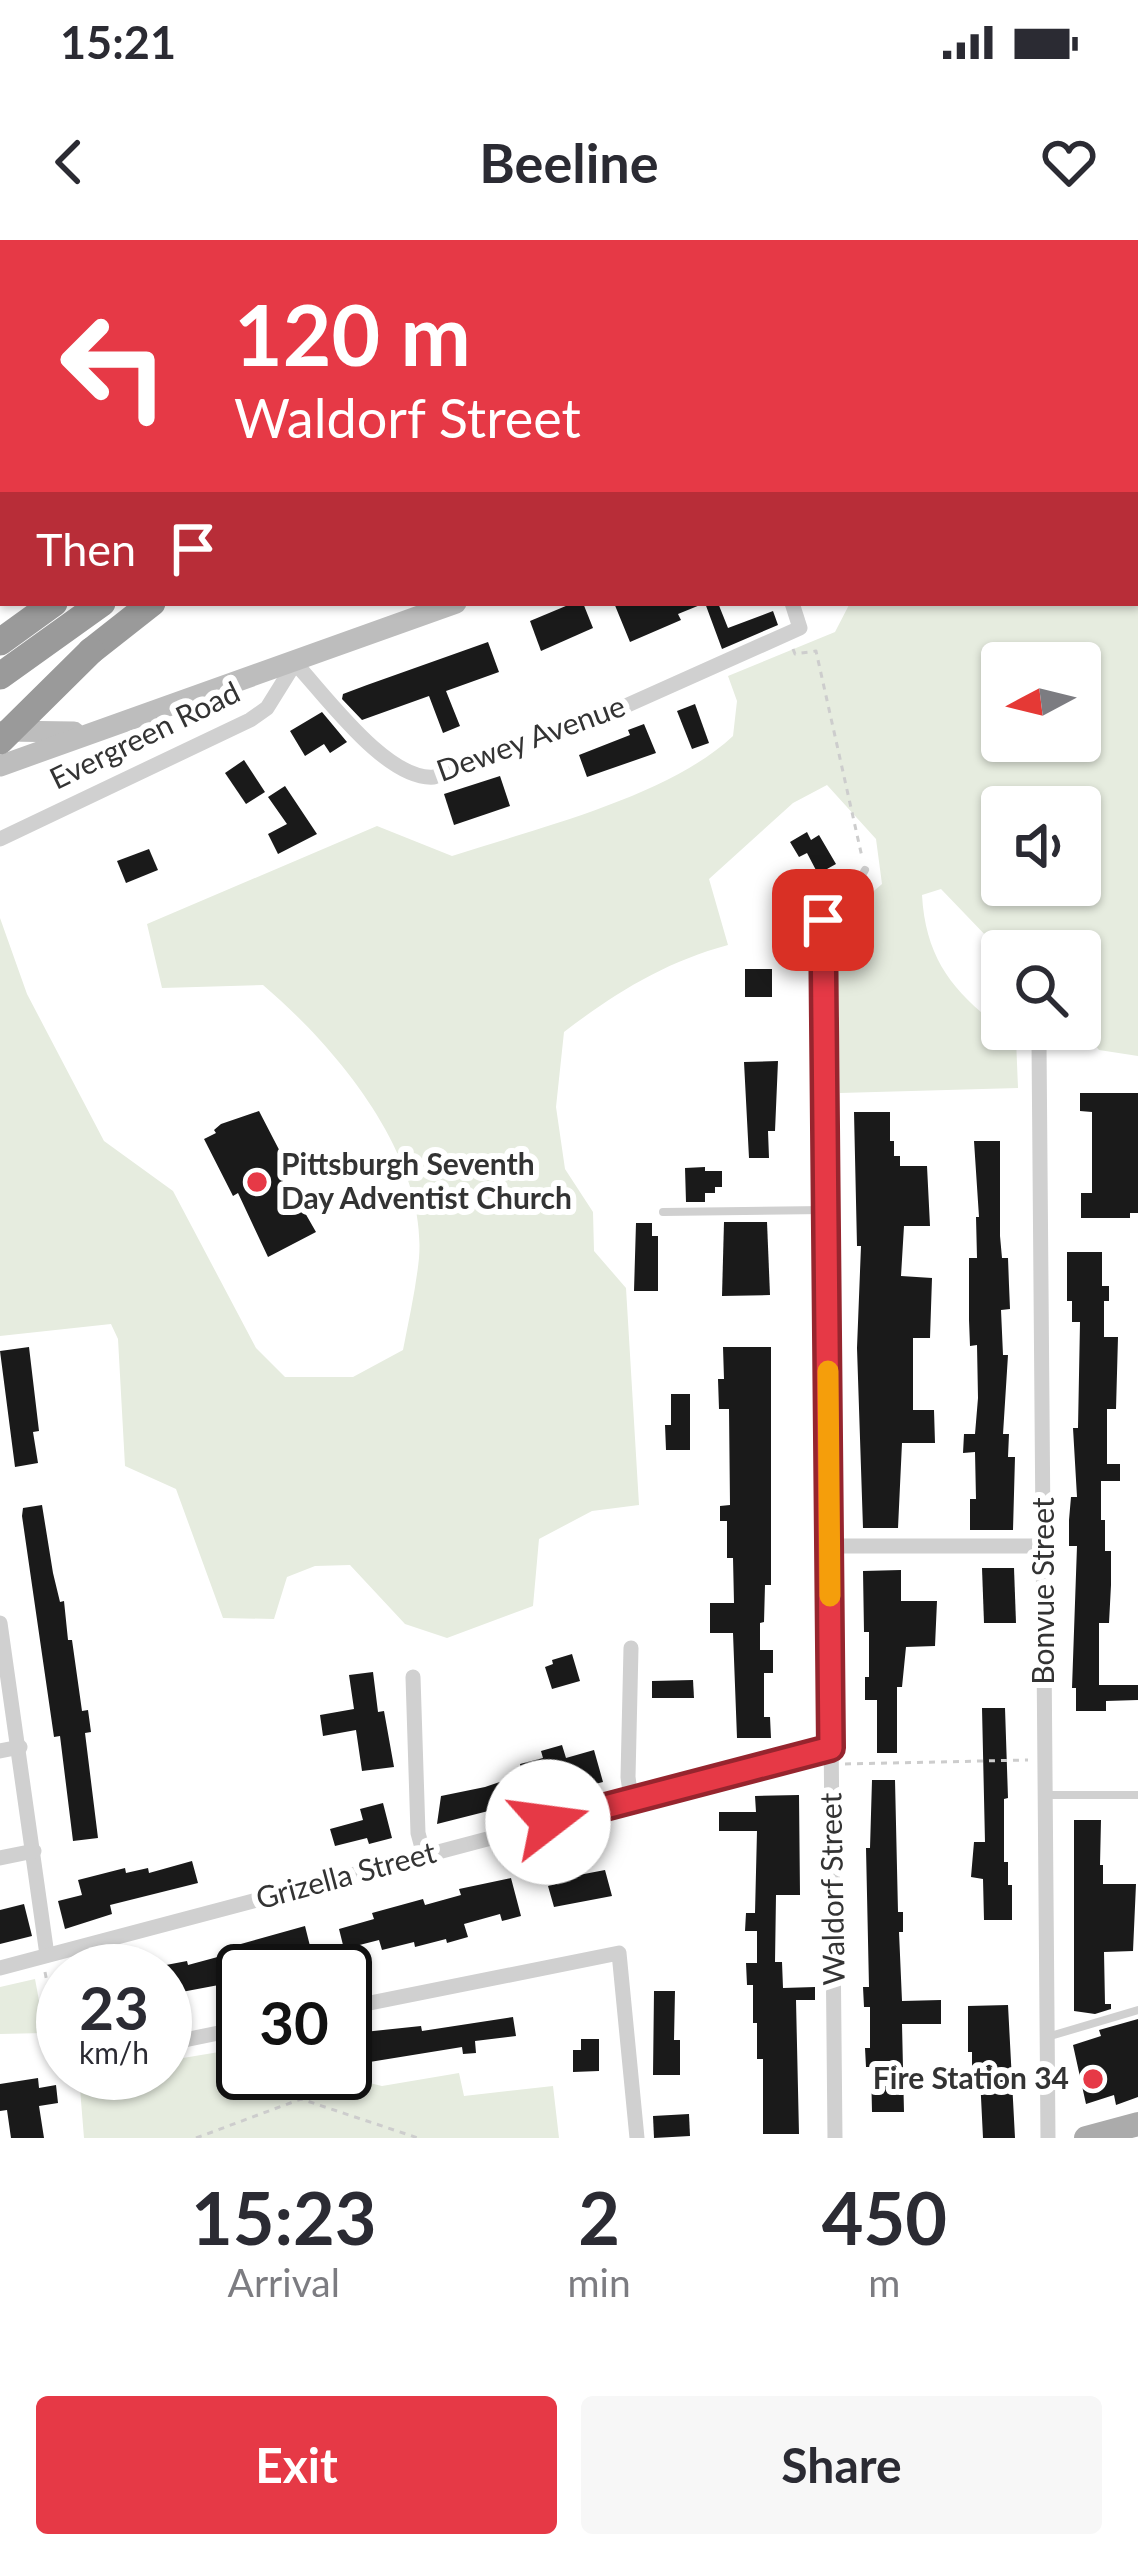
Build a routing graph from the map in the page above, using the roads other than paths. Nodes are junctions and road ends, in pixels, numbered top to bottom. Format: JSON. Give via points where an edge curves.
{"nodes":[{"id":1,"x":50,"y":606,"type":"edge"},
{"id":2,"x":98,"y":606,"type":"edge"},
{"id":3,"x":148,"y":606,"type":"edge"},
{"id":4,"x":448,"y":606,"type":"edge"},
{"id":5,"x":792,"y":606,"type":"edge"},
{"id":6,"x":2,"y":640,"type":"edge"},
{"id":7,"x":295,"y":663,"type":"junction"},
{"id":8,"x":0,"y":676,"type":"edge"},
{"id":9,"x":0,"y":730,"type":"edge"},
{"id":10,"x":93,"y":732,"type":"junction"},
{"id":11,"x":0,"y":741,"type":"edge"},
{"id":12,"x":0,"y":766,"type":"edge"},
{"id":13,"x":0,"y":839,"type":"edge"},
{"id":14,"x":865,"y":870,"type":"road end"},
{"id":15,"x":823,"y":920,"type":"joint"},
{"id":16,"x":1040,"y":1050,"type":"edge"},
{"id":17,"x":826,"y":1210,"type":"junction"},
{"id":18,"x":663,"y":1212,"type":"dead end"},
{"id":19,"x":829,"y":1546,"type":"junction"},
{"id":20,"x":1043,"y":1546,"type":"junction"},
{"id":21,"x":0,"y":1624,"type":"edge"},
{"id":22,"x":631,"y":1648,"type":"dead end"},
{"id":23,"x":412,"y":1677,"type":"dead end"},
{"id":24,"x":20,"y":1747,"type":"junction"},
{"id":25,"x":0,"y":1751,"type":"edge"},
{"id":26,"x":831,"y":1756,"type":"junction"},
{"id":27,"x":1046,"y":1795,"type":"junction"},
{"id":28,"x":1138,"y":1795,"type":"edge"},
{"id":29,"x":631,"y":1801,"type":"junction"},
{"id":30,"x":34,"y":1851,"type":"junction"},
{"id":31,"x":424,"y":1855,"type":"junction"},
{"id":32,"x":0,"y":1858,"type":"edge"},
{"id":33,"x":46,"y":1944,"type":"edge"},
{"id":34,"x":88,"y":1944,"type":"edge"},
{"id":35,"x":36,"y":1958,"type":"edge"},
{"id":36,"x":0,"y":1968,"type":"edge"},
{"id":37,"x":372,"y":2003,"type":"edge"},
{"id":38,"x":1138,"y":2010,"type":"edge"},
{"id":39,"x":1047,"y":2037,"type":"junction"},
{"id":40,"x":1138,"y":2123,"type":"edge"},
{"id":41,"x":637,"y":2138,"type":"edge"},
{"id":42,"x":835,"y":2138,"type":"edge"},
{"id":43,"x":1048,"y":2138,"type":"edge"},
{"id":44,"x":1086,"y":2138,"type":"edge"}],
"edges":[{"from":1,"to":6,"type":"highway"},
{"from":2,"to":8,"type":"highway"},
{"from":3,"to":11,"type":"highway","bridge":true},
{"from":4,"to":7,"type":"main road","name":"Evergreen Road"},
{"from":5,"to":7,"type":"street","name":"Dewey Avenue","via":[[795,630],[620,708],[425,778],[389,762]]},
{"from":7,"to":10,"type":"main road","name":"Evergreen Road"},
{"from":7,"to":13,"type":"street","name":"Evergreen Road","via":[[250,721]]},
{"from":9,"to":10,"type":"main road","name":"Evergreen Road"},
{"from":10,"to":12,"type":"main road","name":"Evergreen Road"},
{"from":14,"to":15,"type":"lane","via":[[843,908]]},
{"from":15,"to":17,"type":"street","name":"Waldorf Street"},
{"from":16,"to":20,"type":"street","name":"Bonvue Street"},
{"from":17,"to":18,"type":"lane"},
{"from":17,"to":19,"type":"street","name":"Waldorf Street"},
{"from":19,"to":20,"type":"street"},
{"from":19,"to":26,"type":"street","name":"Waldorf Street"},
{"from":20,"to":27,"type":"street","name":"Bonvue Street"},
{"from":21,"to":24,"type":"street"},
{"from":22,"to":29,"type":"street"},
{"from":23,"to":31,"type":"street"},
{"from":24,"to":25,"type":"street"},
{"from":24,"to":30,"type":"street"},
{"from":26,"to":29,"type":"street","name":"Grizella Street"},
{"from":26,"to":42,"type":"street","name":"Waldorf Street"},
{"from":27,"to":28,"type":"lane"},
{"from":27,"to":39,"type":"street","name":"Bonvue Street"},
{"from":29,"to":31,"type":"street","name":"Grizella Street"},
{"from":30,"to":32,"type":"street"},
{"from":30,"to":33,"type":"street"},
{"from":31,"to":34,"type":"street","name":"Grizella Street"},
{"from":35,"to":36,"type":"street","name":"Grizella Street"},
{"from":37,"to":41,"type":"street","via":[[620,1953]]},
{"from":38,"to":39,"type":"lane"},
{"from":39,"to":43,"type":"street","name":"Bonvue Street"},
{"from":40,"to":44,"type":"main road"}]}
